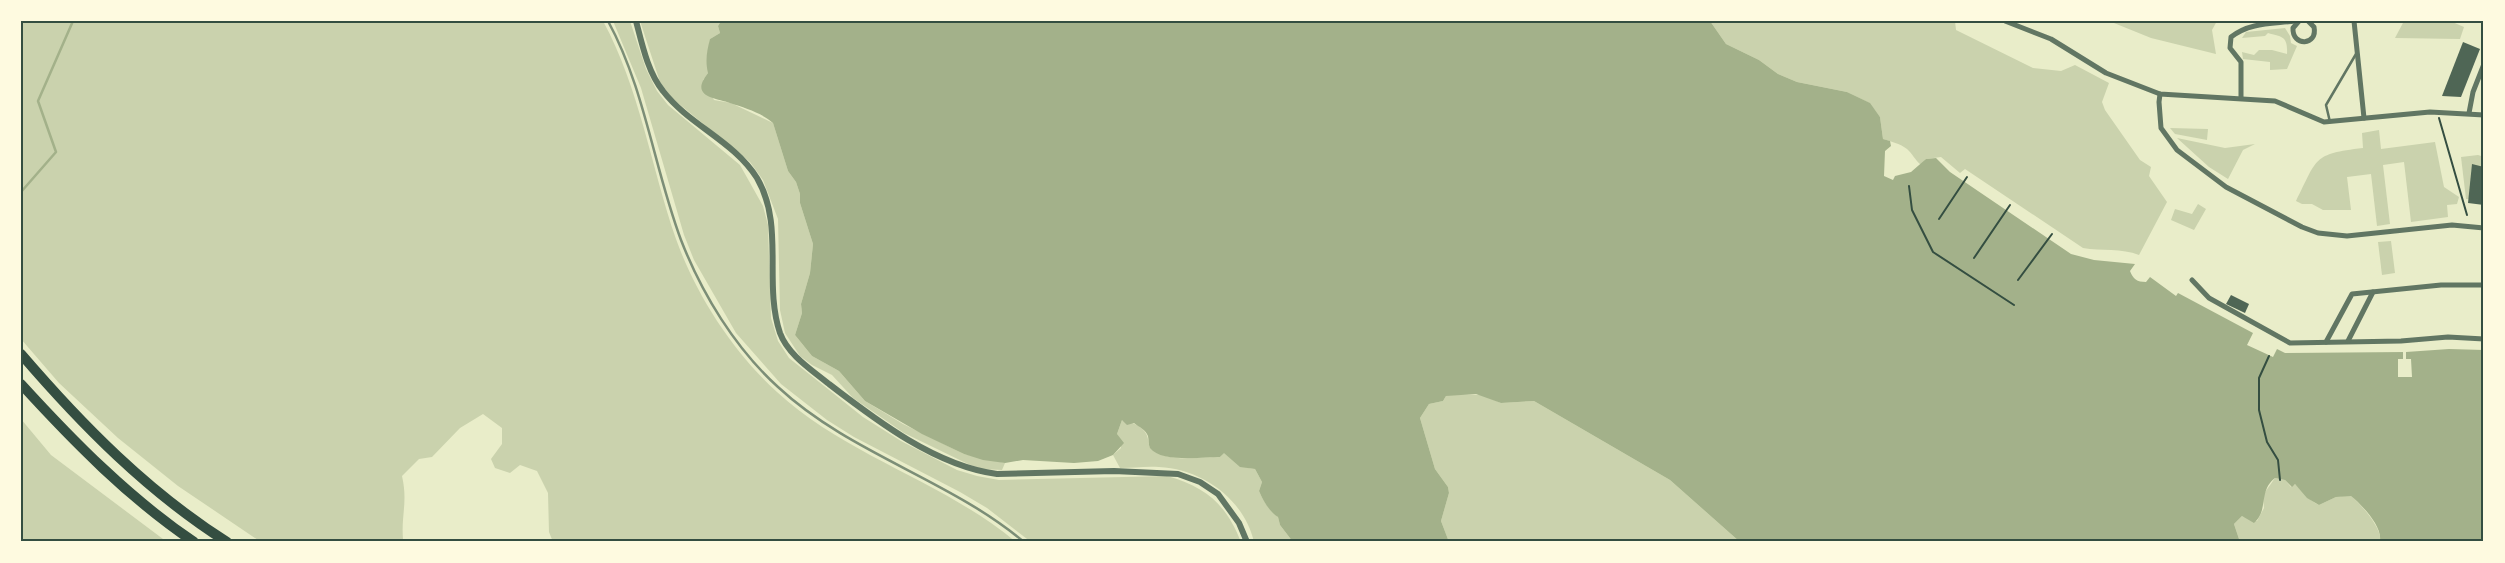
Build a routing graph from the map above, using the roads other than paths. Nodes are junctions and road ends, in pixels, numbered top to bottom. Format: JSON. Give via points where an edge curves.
{"nodes":[{"id":1,"x":636,"y":21,"type":"edge"},
{"id":2,"x":2004,"y":21,"type":"edge"},
{"id":3,"x":2295,"y":21,"type":"edge"},
{"id":4,"x":2300,"y":21,"type":"edge"},
{"id":5,"x":2308,"y":21,"type":"edge"},
{"id":6,"x":2354,"y":21,"type":"edge"},
{"id":7,"x":2356,"y":54,"type":"junction"},
{"id":8,"x":2484,"y":64,"type":"edge"},
{"id":9,"x":2160,"y":94,"type":"junction"},
{"id":10,"x":2241,"y":98,"type":"junction"},
{"id":11,"x":2470,"y":113,"type":"junction"},
{"id":12,"x":2484,"y":115,"type":"edge"},
{"id":13,"x":2364,"y":118,"type":"junction"},
{"id":14,"x":2330,"y":122,"type":"junction"},
{"id":15,"x":2484,"y":228,"type":"edge"},
{"id":16,"x":2192,"y":280,"type":"dead end"},
{"id":17,"x":2484,"y":285,"type":"edge"},
{"id":18,"x":2372,"y":292,"type":"junction"},
{"id":19,"x":2484,"y":339,"type":"edge"},
{"id":20,"x":2348,"y":341,"type":"junction"},
{"id":21,"x":2326,"y":342,"type":"junction"},
{"id":22,"x":21,"y":354,"type":"edge"},
{"id":23,"x":21,"y":384,"type":"edge"},
{"id":24,"x":194,"y":542,"type":"edge"},
{"id":25,"x":227,"y":542,"type":"edge"},
{"id":26,"x":1247,"y":542,"type":"edge"}],
"edges":[{"from":1,"to":26,"type":"street","via":[[662,91],[729,147],[762,186],[772,222],[773,287],[780,334],[802,362],[870,416],[904,437],[977,471],[1015,474],[1154,472],[1189,477],[1218,494],[1239,523]]},
{"from":2,"to":9,"type":"street","via":[[2051,39],[2106,73]]},
{"from":3,"to":10,"type":"street","via":[[2257,25],[2232,37],[2230,48],[2241,62]]},
{"from":4,"to":5,"type":"street","via":[[2294,25],[2293,36],[2305,43],[2315,34]]},
{"from":6,"to":7,"type":"street"},
{"from":7,"to":13,"type":"street"},
{"from":7,"to":14,"type":"lane","via":[[2326,105]]},
{"from":8,"to":11,"type":"street","via":[[2473,92]]},
{"from":9,"to":10,"type":"street"},
{"from":9,"to":15,"type":"street","via":[[2161,128],[2177,150],[2226,187],[2302,227],[2346,236],[2452,224]]},
{"from":10,"to":14,"type":"street","via":[[2275,101],[2315,119]]},
{"from":11,"to":12,"type":"street"},
{"from":11,"to":13,"type":"street","via":[[2430,112]]},
{"from":13,"to":14,"type":"street"},
{"from":16,"to":21,"type":"street","via":[[2209,298],[2290,343]]},
{"from":17,"to":18,"type":"street","via":[[2441,285]]},
{"from":18,"to":20,"type":"street"},
{"from":18,"to":21,"type":"street","via":[[2350,295]]},
{"from":19,"to":20,"type":"street","via":[[2448,337]]},
{"from":20,"to":21,"type":"street"},
{"from":22,"to":25,"type":"highway","via":[[96,437],[175,506]]},
{"from":23,"to":24,"type":"highway","via":[[80,447],[124,487]]}]}
